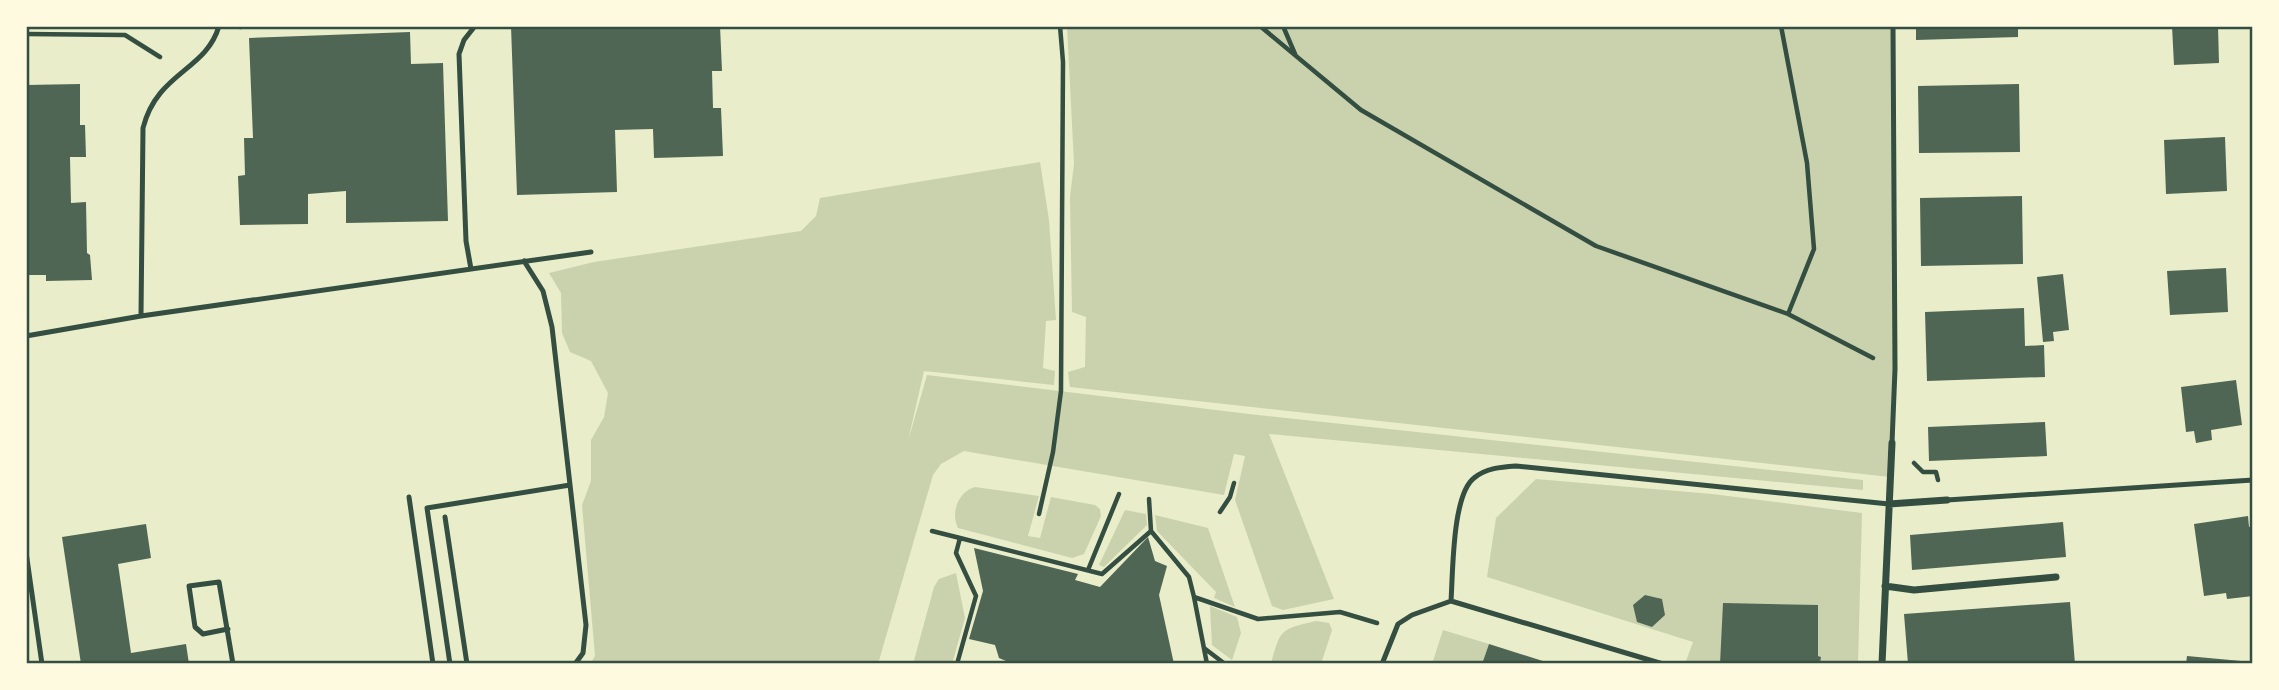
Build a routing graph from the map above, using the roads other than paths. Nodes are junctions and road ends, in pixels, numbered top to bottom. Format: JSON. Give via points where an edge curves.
{"nodes":[{"id":1,"x":219,"y":26,"type":"edge"},
{"id":2,"x":475,"y":26,"type":"edge"},
{"id":3,"x":1893,"y":26,"type":"edge"},
{"id":4,"x":591,"y":252,"type":"dead end"},
{"id":5,"x":524,"y":261,"type":"junction"},
{"id":6,"x":471,"y":269,"type":"junction"},
{"id":7,"x":141,"y":316,"type":"junction"},
{"id":8,"x":26,"y":336,"type":"edge"},
{"id":9,"x":1892,"y":443,"type":"joint"},
{"id":10,"x":2253,"y":480,"type":"edge"},
{"id":11,"x":570,"y":485,"type":"junction"},
{"id":12,"x":409,"y":497,"type":"dead end"},
{"id":13,"x":1947,"y":500,"type":"joint"},
{"id":14,"x":1889,"y":504,"type":"junction"},
{"id":15,"x":445,"y":517,"type":"dead end"},
{"id":16,"x":26,"y":552,"type":"edge"},
{"id":17,"x":2056,"y":577,"type":"dead end"},
{"id":18,"x":1885,"y":586,"type":"junction"},
{"id":19,"x":1451,"y":601,"type":"junction"},
{"id":20,"x":228,"y":629,"type":"junction"},
{"id":21,"x":42,"y":664,"type":"edge"},
{"id":22,"x":233,"y":664,"type":"edge"},
{"id":23,"x":433,"y":664,"type":"edge"},
{"id":24,"x":450,"y":664,"type":"edge"},
{"id":25,"x":467,"y":664,"type":"edge"},
{"id":26,"x":575,"y":664,"type":"edge"},
{"id":27,"x":1381,"y":664,"type":"edge"},
{"id":28,"x":1663,"y":664,"type":"edge"},
{"id":29,"x":1882,"y":664,"type":"edge"}],
"edges":[{"from":1,"to":7,"type":"lane","via":[[203,54],[162,88],[147,113],[143,128]]},
{"from":2,"to":6,"type":"lane","via":[[459,54]]},
{"from":3,"to":9,"type":"lane"},
{"from":4,"to":5,"type":"lane"},
{"from":5,"to":6,"type":"lane"},
{"from":5,"to":11,"type":"lane","via":[[543,291],[552,327]]},
{"from":6,"to":7,"type":"lane"},
{"from":7,"to":8,"type":"lane"},
{"from":9,"to":14,"type":"street"},
{"from":10,"to":13,"type":"lane"},
{"from":11,"to":24,"type":"lane","via":[[427,508]]},
{"from":11,"to":26,"type":"lane","via":[[586,625],[583,653]]},
{"from":12,"to":23,"type":"lane"},
{"from":13,"to":14,"type":"street"},
{"from":14,"to":18,"type":"street"},
{"from":14,"to":19,"type":"lane","via":[[1516,466],[1485,471],[1471,480],[1458,513]]},
{"from":15,"to":25,"type":"lane"},
{"from":16,"to":21,"type":"lane"},
{"from":17,"to":18,"type":"street","via":[[1914,590]]},
{"from":18,"to":29,"type":"street"},
{"from":19,"to":27,"type":"lane","via":[[1412,615],[1395,629]]},
{"from":19,"to":28,"type":"lane"},
{"from":20,"to":20,"type":"lane","via":[[219,582],[189,586],[195,627],[203,634]]},
{"from":20,"to":22,"type":"lane"}]}
